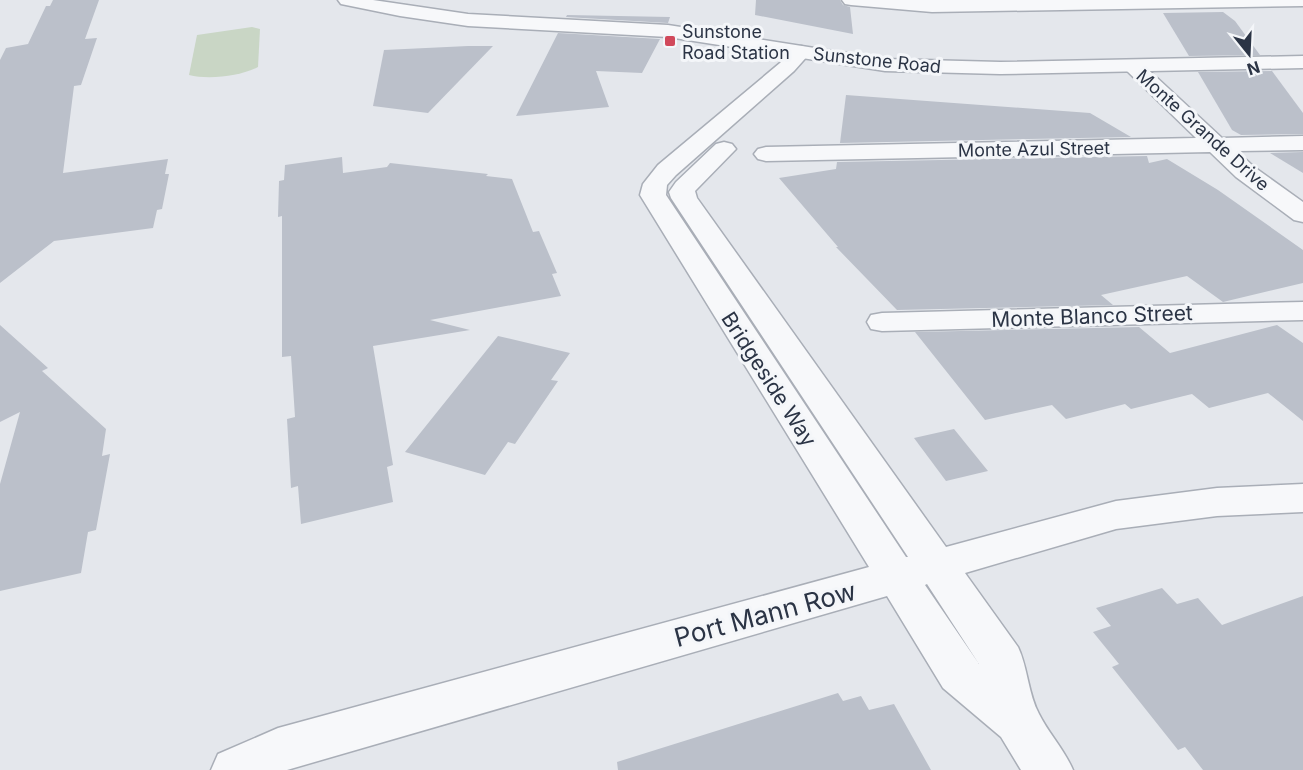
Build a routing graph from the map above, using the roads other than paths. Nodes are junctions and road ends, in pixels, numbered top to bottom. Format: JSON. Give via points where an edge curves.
{"nodes":[{"id":1,"x":347,"y":0,"type":"edge"},
{"id":2,"x":851,"y":0,"type":"edge"},
{"id":3,"x":1303,"y":1,"type":"edge"},
{"id":4,"x":814,"y":54,"type":"junction"},
{"id":5,"x":1303,"y":62,"type":"edge"},
{"id":6,"x":1133,"y":66,"type":"junction"},
{"id":7,"x":1303,"y":143,"type":"edge"},
{"id":8,"x":1216,"y":145,"type":"junction"},
{"id":9,"x":766,"y":154,"type":"dead end"},
{"id":10,"x":1303,"y":214,"type":"edge"},
{"id":11,"x":1303,"y":311,"type":"edge"},
{"id":12,"x":882,"y":322,"type":"dead end"},
{"id":13,"x":1303,"y":498,"type":"edge"},
{"id":14,"x":937,"y":566,"type":"junction"},
{"id":15,"x":896,"y":578,"type":"junction"},
{"id":16,"x":1017,"y":722,"type":"junction"},
{"id":17,"x":235,"y":770,"type":"edge"},
{"id":18,"x":1048,"y":770,"type":"edge"}],
"edges":[{"from":1,"to":4,"type":"street","name":"Sunstone Road","via":[[437,17],[668,31]]},
{"from":2,"to":3,"type":"street","via":[[932,7]]},
{"from":4,"to":6,"type":"street","name":"Sunstone Road","via":[[885,65],[954,68]]},
{"from":4,"to":14,"type":"street","name":"Bridgeside Way","via":[[682,192]]},
{"from":4,"to":15,"type":"street","name":"Bridgeside Way","via":[[787,67],[667,171],[655,184],[653,195]]},
{"from":5,"to":6,"type":"street","name":"Sunstone Road"},
{"from":6,"to":8,"type":"street","name":"Monte Grande Drive"},
{"from":7,"to":8,"type":"street","name":"Monte Azul Street"},
{"from":8,"to":9,"type":"street","name":"Monte Azul Street"},
{"from":8,"to":10,"type":"street","name":"Monte Grande Drive","via":[[1263,187]]},
{"from":11,"to":12,"type":"street","name":"Monte Blanco Street"},
{"from":13,"to":14,"type":"street","name":"Port Mann Row","via":[[1218,502],[1116,515]]},
{"from":14,"to":15,"type":"street","name":"Port Mann Row"},
{"from":14,"to":16,"type":"street","name":"Bridgeside Way","via":[[1002,661]]},
{"from":15,"to":16,"type":"street","name":"Bridgeside Way","via":[[959,674]]},
{"from":15,"to":17,"type":"street","name":"Port Mann Row","via":[[278,750]]},
{"from":16,"to":18,"type":"street","name":"Bridgeside Way"}]}
